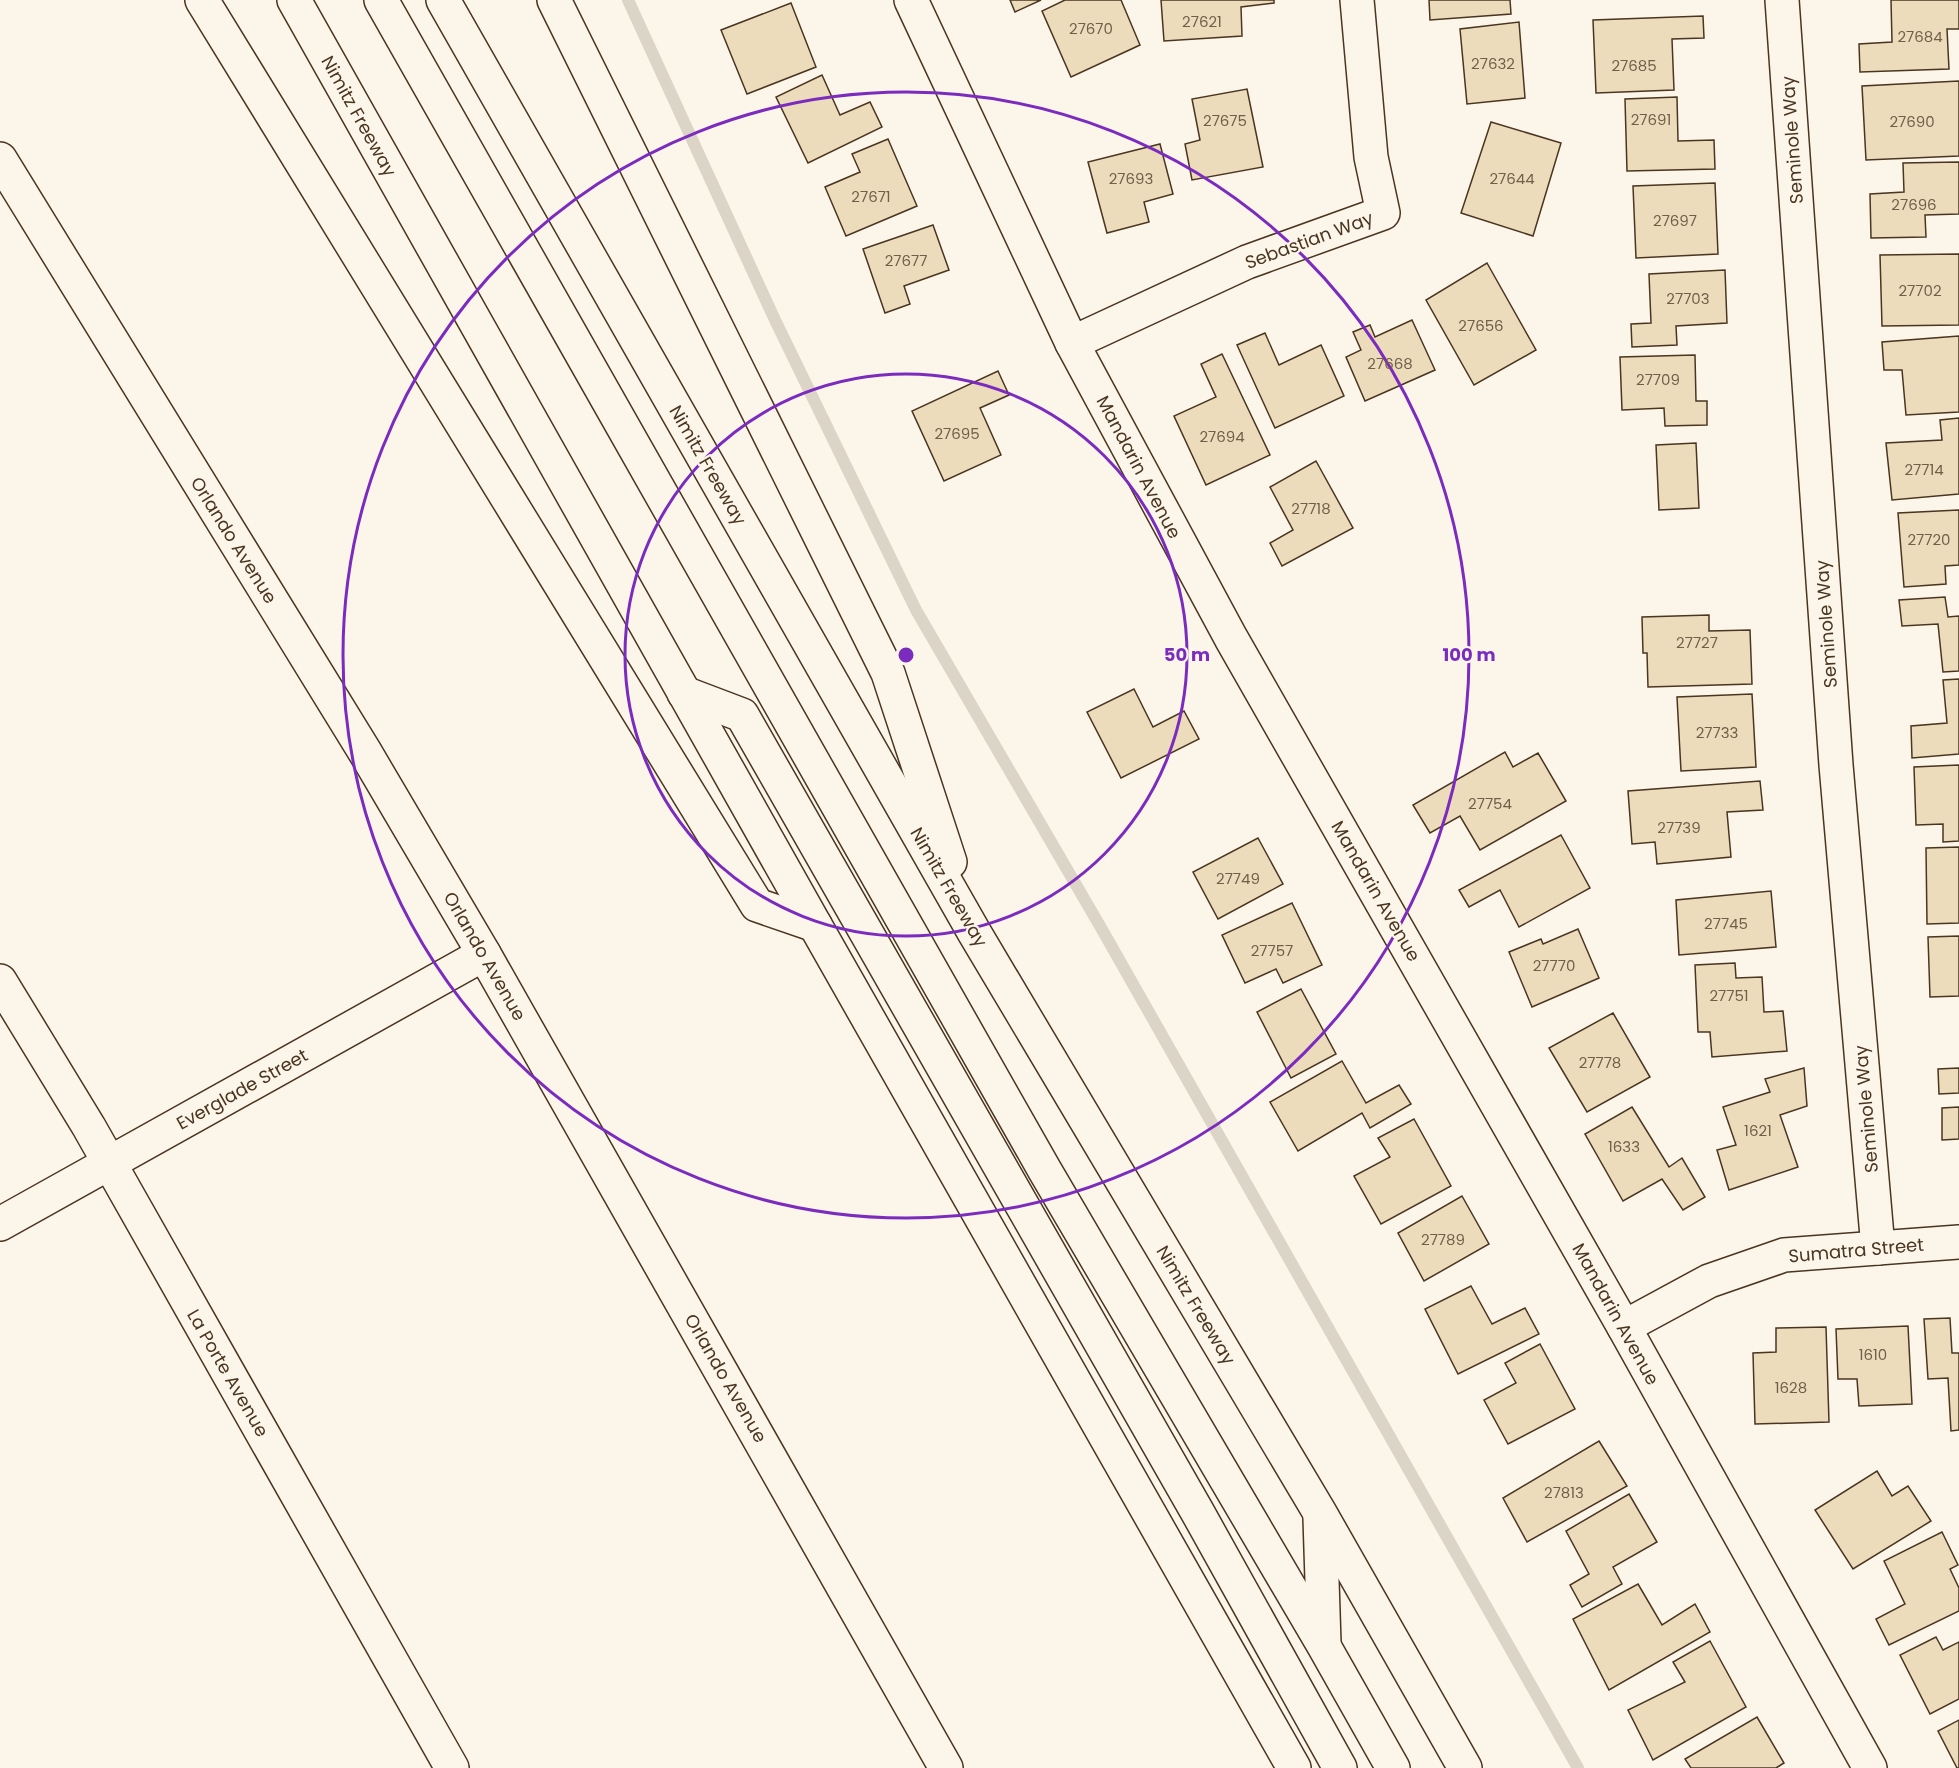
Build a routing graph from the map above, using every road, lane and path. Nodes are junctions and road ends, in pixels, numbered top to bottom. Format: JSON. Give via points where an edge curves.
{"nodes":[{"id":1,"x":202,"y":0,"type":"edge"},
{"id":2,"x":294,"y":0,"type":"edge"},
{"id":3,"x":381,"y":0,"type":"edge"},
{"id":4,"x":443,"y":0,"type":"edge"},
{"id":5,"x":554,"y":0,"type":"edge"},
{"id":6,"x":911,"y":0,"type":"edge"},
{"id":7,"x":1357,"y":0,"type":"edge"},
{"id":8,"x":1782,"y":0,"type":"edge"},
{"id":9,"x":0,"y":159,"type":"edge"},
{"id":10,"x":1072,"y":343,"type":"junction"},
{"id":11,"x":684,"y":693,"type":"junction"},
{"id":12,"x":815,"y":925,"type":"junction"},
{"id":13,"x":974,"y":932,"type":"junction"},
{"id":14,"x":484,"y":954,"type":"junction"},
{"id":15,"x":0,"y":981,"type":"edge"},
{"id":16,"x":109,"y":1163,"type":"junction"},
{"id":17,"x":0,"y":1224,"type":"edge"},
{"id":18,"x":1959,"y":1242,"type":"edge"},
{"id":19,"x":1878,"y":1248,"type":"junction"},
{"id":20,"x":1624,"y":1327,"type":"junction"},
{"id":21,"x":1320,"y":1513,"type":"junction"},
{"id":22,"x":1324,"y":1646,"type":"junction"},
{"id":23,"x":452,"y":1768,"type":"edge"},
{"id":24,"x":946,"y":1768,"type":"edge"},
{"id":25,"x":1294,"y":1768,"type":"edge"},
{"id":26,"x":1340,"y":1768,"type":"edge"},
{"id":27,"x":1393,"y":1768,"type":"edge"},
{"id":28,"x":1465,"y":1768,"type":"edge"},
{"id":29,"x":1870,"y":1768,"type":"edge"}],
"edges":[{"from":1,"to":12,"type":"main road","via":[[757,905]]},
{"from":2,"to":11,"type":"main road","name":"Nimitz Freeway"},
{"from":3,"to":22,"type":"main road","via":[[1044,1169]]},
{"from":4,"to":13,"type":"main road","name":"Nimitz Freeway"},
{"from":5,"to":13,"type":"main road","via":[[888,673]]},
{"from":6,"to":10,"type":"main road","name":"Mandarin Avenue"},
{"from":7,"to":10,"type":"main road","name":"Sebastian Way","via":[[1371,157],[1383,213],[1247,262]]},
{"from":8,"to":19,"type":"main road","name":"Seminole Way","via":[[1836,765]]},
{"from":9,"to":14,"type":"main road","name":"Orlando Avenue","via":[[365,752]]},
{"from":10,"to":20,"type":"main road","name":"Mandarin Avenue","via":[[1231,638]]},
{"from":11,"to":12,"type":"main road","name":"Nimitz Freeway"},
{"from":11,"to":26,"type":"main road","via":[[742,715]]},
{"from":12,"to":25,"type":"main road","name":"Nimitz Freeway"},
{"from":13,"to":21,"type":"main road","name":"Nimitz Freeway"},
{"from":14,"to":16,"type":"main road","name":"Everglade Street"},
{"from":14,"to":24,"type":"main road","name":"Orlando Avenue"},
{"from":15,"to":16,"type":"main road","name":"La Porte Avenue"},
{"from":16,"to":17,"type":"main road","name":"Everglade Street"},
{"from":16,"to":23,"type":"main road","name":"La Porte Avenue"},
{"from":18,"to":19,"type":"main road","name":"Sumatra Street"},
{"from":19,"to":20,"type":"main road","name":"Sumatra Street","via":[[1784,1255],[1709,1281]]},
{"from":20,"to":29,"type":"main road","name":"Mandarin Avenue"},
{"from":21,"to":22,"type":"main road"},
{"from":21,"to":28,"type":"main road","name":"Nimitz Freeway"},
{"from":22,"to":27,"type":"main road"}]}
